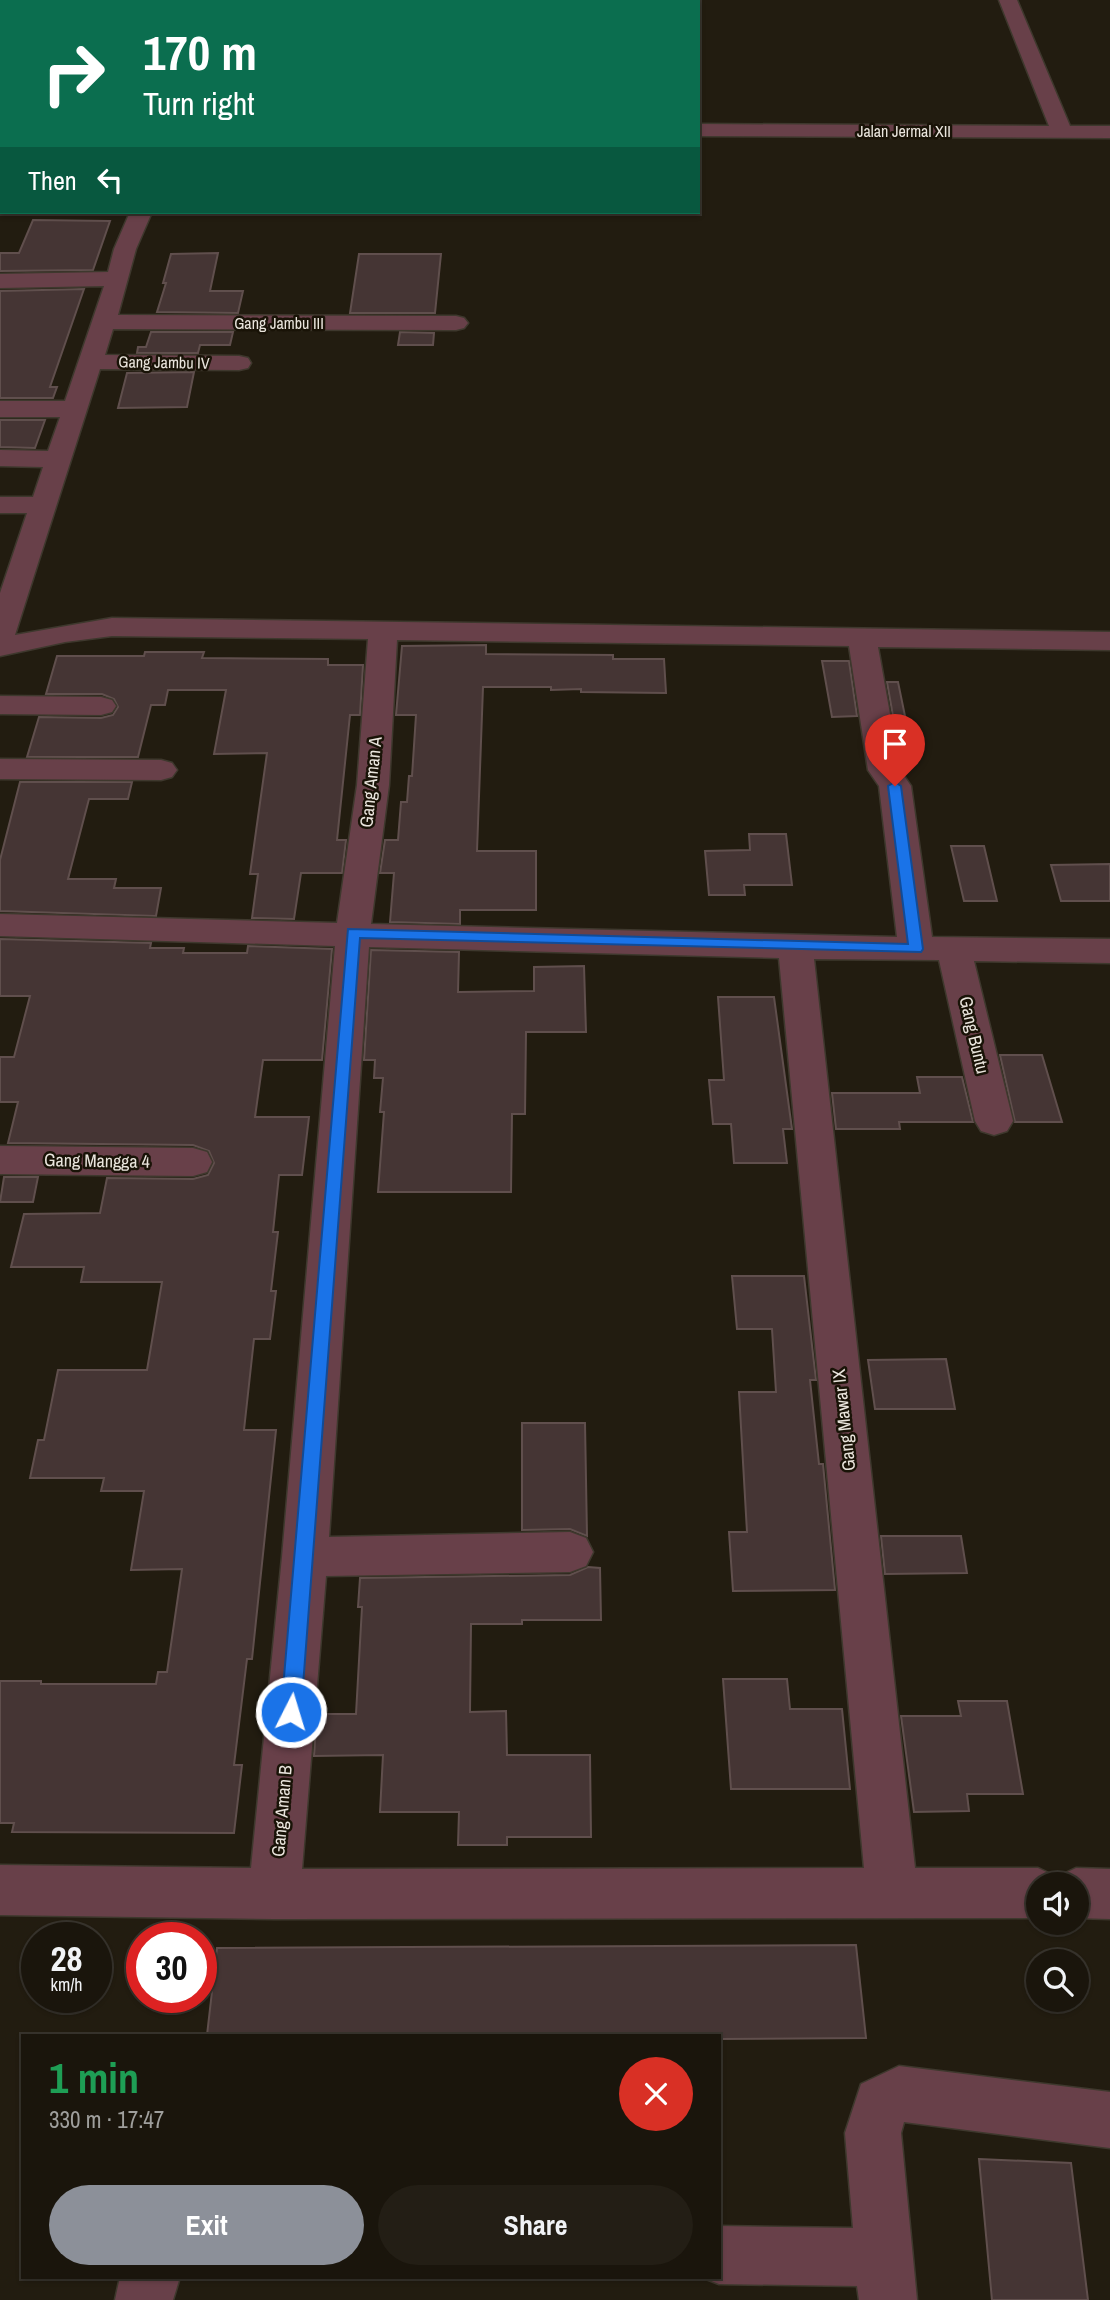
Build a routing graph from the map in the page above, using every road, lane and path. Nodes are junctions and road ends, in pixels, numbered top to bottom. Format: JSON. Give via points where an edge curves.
{"nodes":[{"id":1,"x":1009,"y":0,"type":"edge"},
{"id":2,"x":700,"y":130,"type":"edge"},
{"id":3,"x":1062,"y":132,"type":"junction"},
{"id":4,"x":1110,"y":132,"type":"edge"},
{"id":5,"x":140,"y":214,"type":"edge"},
{"id":6,"x":117,"y":279,"type":"junction"},
{"id":7,"x":0,"y":281,"type":"edge"},
{"id":8,"x":103,"y":322,"type":"junction"},
{"id":9,"x":456,"y":323,"type":"dead end"},
{"id":10,"x":90,"y":362,"type":"junction"},
{"id":11,"x":239,"y":363,"type":"dead end"},
{"id":12,"x":0,"y":409,"type":"edge"},
{"id":13,"x":74,"y":409,"type":"junction"},
{"id":14,"x":0,"y":458,"type":"edge"},
{"id":15,"x":59,"y":459,"type":"junction"},
{"id":16,"x":0,"y":505,"type":"edge"},
{"id":17,"x":43,"y":505,"type":"junction"},
{"id":18,"x":383,"y":631,"type":"junction"},
{"id":19,"x":1,"y":634,"type":"edge"},
{"id":20,"x":862,"y":638,"type":"junction"},
{"id":21,"x":1110,"y":641,"type":"edge"},
{"id":22,"x":0,"y":705,"type":"edge"},
{"id":23,"x":101,"y":706,"type":"dead end"},
{"id":24,"x":0,"y":769,"type":"edge"},
{"id":25,"x":161,"y":770,"type":"dead end"},
{"id":26,"x":0,"y":925,"type":"edge"},
{"id":27,"x":353,"y":933,"type":"junction"},
{"id":28,"x":795,"y":947,"type":"junction"},
{"id":29,"x":916,"y":949,"type":"junction"},
{"id":30,"x":954,"y":949,"type":"junction"},
{"id":31,"x":1110,"y":951,"type":"edge"},
{"id":32,"x":994,"y":1121,"type":"dead end"},
{"id":33,"x":0,"y":1160,"type":"edge"},
{"id":34,"x":193,"y":1162,"type":"dead end"},
{"id":35,"x":570,"y":1552,"type":"dead end"},
{"id":36,"x":305,"y":1557,"type":"junction"},
{"id":37,"x":0,"y":1890,"type":"edge"},
{"id":38,"x":892,"y":1892,"type":"junction"},
{"id":39,"x":1026,"y":1893,"type":"edge"},
{"id":40,"x":1089,"y":1893,"type":"edge"},
{"id":41,"x":274,"y":1894,"type":"junction"},
{"id":42,"x":1110,"y":1894,"type":"edge"},
{"id":43,"x":1110,"y":2120,"type":"edge"},
{"id":44,"x":721,"y":2255,"type":"edge"},
{"id":45,"x":886,"y":2278,"type":"edge"},
{"id":46,"x":149,"y":2279,"type":"edge"},
{"id":47,"x":144,"y":2300,"type":"edge"}],
"edges":[{"from":1,"to":3,"type":"street"},
{"from":2,"to":3,"type":"street","name":"Jalan Jermal XII"},
{"from":3,"to":4,"type":"street","name":"Jalan Jermal XII"},
{"from":5,"to":6,"type":"street"},
{"from":6,"to":7,"type":"street"},
{"from":6,"to":8,"type":"street"},
{"from":8,"to":9,"type":"street","name":"Gang Jambu III"},
{"from":8,"to":10,"type":"street"},
{"from":10,"to":11,"type":"street","name":"Gang Jambu IV"},
{"from":10,"to":13,"type":"street"},
{"from":12,"to":13,"type":"street"},
{"from":13,"to":15,"type":"street"},
{"from":14,"to":15,"type":"street"},
{"from":15,"to":17,"type":"street"},
{"from":16,"to":17,"type":"street"},
{"from":17,"to":19,"type":"street"},
{"from":18,"to":19,"type":"street","via":[[112,627]]},
{"from":18,"to":20,"type":"street"},
{"from":18,"to":27,"type":"street","name":"Gang Aman A","via":[[373,785]]},
{"from":20,"to":21,"type":"street"},
{"from":20,"to":29,"type":"street","via":[[884,770],[895,786]]},
{"from":22,"to":23,"type":"street"},
{"from":24,"to":25,"type":"street"},
{"from":26,"to":27,"type":"street"},
{"from":27,"to":28,"type":"street"},
{"from":27,"to":36,"type":"street","name":"Gang Aman B"},
{"from":28,"to":29,"type":"street"},
{"from":28,"to":38,"type":"street","name":"Gang Mawar IX"},
{"from":29,"to":30,"type":"street"},
{"from":30,"to":31,"type":"street"},
{"from":30,"to":32,"type":"street","name":"Gang Buntu"},
{"from":33,"to":34,"type":"street","name":"Gang Mangga 4"},
{"from":35,"to":36,"type":"street"},
{"from":36,"to":41,"type":"street","name":"Gang Aman B"},
{"from":37,"to":41,"type":"street"},
{"from":38,"to":39,"type":"street"},
{"from":38,"to":41,"type":"street"},
{"from":40,"to":42,"type":"street"},
{"from":43,"to":45,"type":"street","via":[[899,2094],[881,2104],[873,2133]]},
{"from":44,"to":45,"type":"street"},
{"from":46,"to":47,"type":"street"}]}
